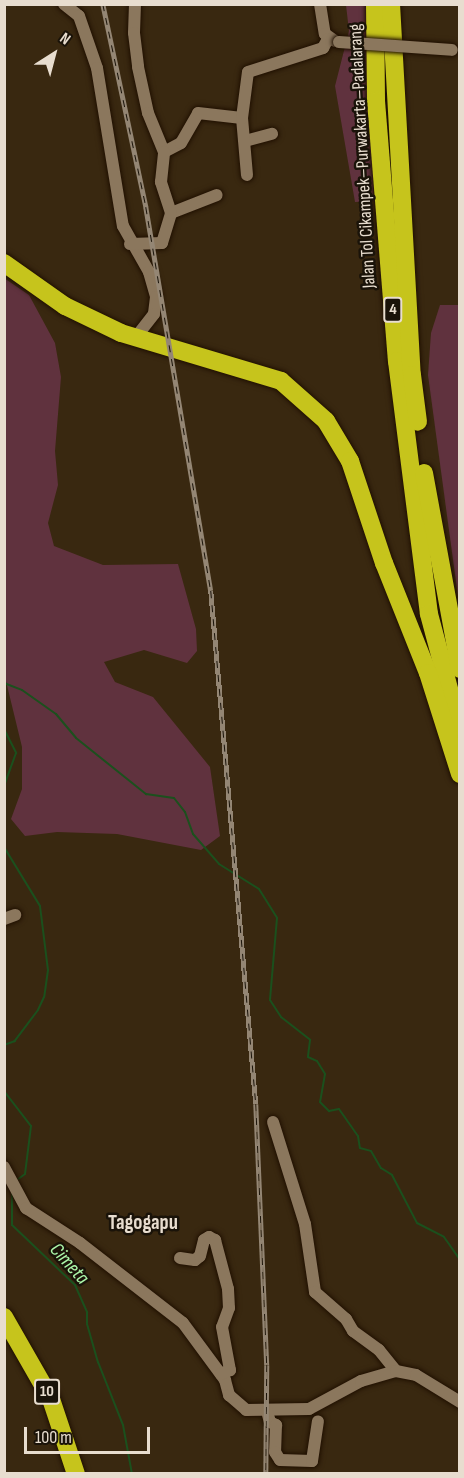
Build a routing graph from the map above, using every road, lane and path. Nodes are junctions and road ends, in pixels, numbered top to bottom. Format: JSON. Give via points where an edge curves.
{"nodes":[{"id":1,"x":64,"y":4,"type":"edge"},
{"id":2,"x":135,"y":4,"type":"edge"},
{"id":3,"x":320,"y":4,"type":"edge"},
{"id":4,"x":375,"y":4,"type":"edge"},
{"id":5,"x":391,"y":4,"type":"edge"},
{"id":6,"x":334,"y":40,"type":"junction"},
{"id":7,"x":456,"y":50,"type":"edge"},
{"id":8,"x":242,"y":118,"type":"junction"},
{"id":9,"x":272,"y":135,"type":"dead end"},
{"id":10,"x":245,"y":141,"type":"junction"},
{"id":11,"x":164,"y":152,"type":"junction"},
{"id":12,"x":246,"y":174,"type":"dead end"},
{"id":13,"x":216,"y":195,"type":"dead end"},
{"id":14,"x":171,"y":213,"type":"junction"},
{"id":15,"x":130,"y":244,"type":"junction"},
{"id":16,"x":4,"y":263,"type":"edge"},
{"id":17,"x":135,"y":338,"type":"junction"},
{"id":18,"x":459,"y":669,"type":"edge"},
{"id":19,"x":459,"y":730,"type":"edge"},
{"id":20,"x":459,"y":774,"type":"edge"},
{"id":21,"x":273,"y":1122,"type":"dead end"},
{"id":22,"x":4,"y":1167,"type":"edge"},
{"id":23,"x":180,"y":1258,"type":"dead end"},
{"id":24,"x":4,"y":1317,"type":"edge"},
{"id":25,"x":396,"y":1371,"type":"junction"},
{"id":26,"x":221,"y":1374,"type":"junction"},
{"id":27,"x":459,"y":1402,"type":"edge"},
{"id":28,"x":267,"y":1411,"type":"junction"},
{"id":29,"x":318,"y":1421,"type":"dead end"},
{"id":30,"x":76,"y":1473,"type":"edge"}],
"edges":[{"from":1,"to":15,"type":"street","via":[[79,15],[97,68],[121,216]]},
{"from":2,"to":11,"type":"street","via":[[138,67],[148,113]]},
{"from":3,"to":6,"type":"street"},
{"from":4,"to":19,"type":"highway","name":"Jalan Tol Cikampek–Purwakarta–Padalarang","number":"4","via":[[376,101],[397,361],[429,614]]},
{"from":5,"to":18,"type":"highway","name":"Jalan Tol Cikampek–Purwakarta–Padalarang","number":"4","via":[[412,375],[430,514]]},
{"from":6,"to":7,"type":"street","bridge":true},
{"from":6,"to":8,"type":"street","via":[[323,48],[248,72]]},
{"from":8,"to":10,"type":"street"},
{"from":8,"to":11,"type":"street","via":[[198,113],[181,143]]},
{"from":9,"to":10,"type":"street"},
{"from":10,"to":12,"type":"street"},
{"from":11,"to":14,"type":"street","via":[[162,182]]},
{"from":13,"to":14,"type":"street"},
{"from":14,"to":15,"type":"street","via":[[162,243]]},
{"from":15,"to":17,"type":"street","via":[[149,272],[156,297],[154,315]]},
{"from":16,"to":17,"type":"highway","via":[[65,306]]},
{"from":17,"to":20,"type":"highway","via":[[262,373],[295,391],[326,421],[350,461],[428,673]]},
{"from":21,"to":25,"type":"street","via":[[305,1224],[315,1292],[346,1319],[353,1331],[379,1350]]},
{"from":22,"to":26,"type":"street","via":[[26,1208],[172,1313]]},
{"from":23,"to":26,"type":"street","via":[[195,1260],[204,1240],[215,1240],[229,1308],[222,1327],[230,1370]]},
{"from":24,"to":30,"type":"highway","number":"10","via":[[51,1399]]},
{"from":25,"to":27,"type":"street","via":[[416,1375]]},
{"from":25,"to":28,"type":"street","via":[[361,1381],[309,1409]]},
{"from":26,"to":28,"type":"street","via":[[236,1403],[246,1410]]},
{"from":28,"to":29,"type":"street","via":[[270,1422],[276,1425],[275,1452],[280,1460],[312,1461]]}]}
